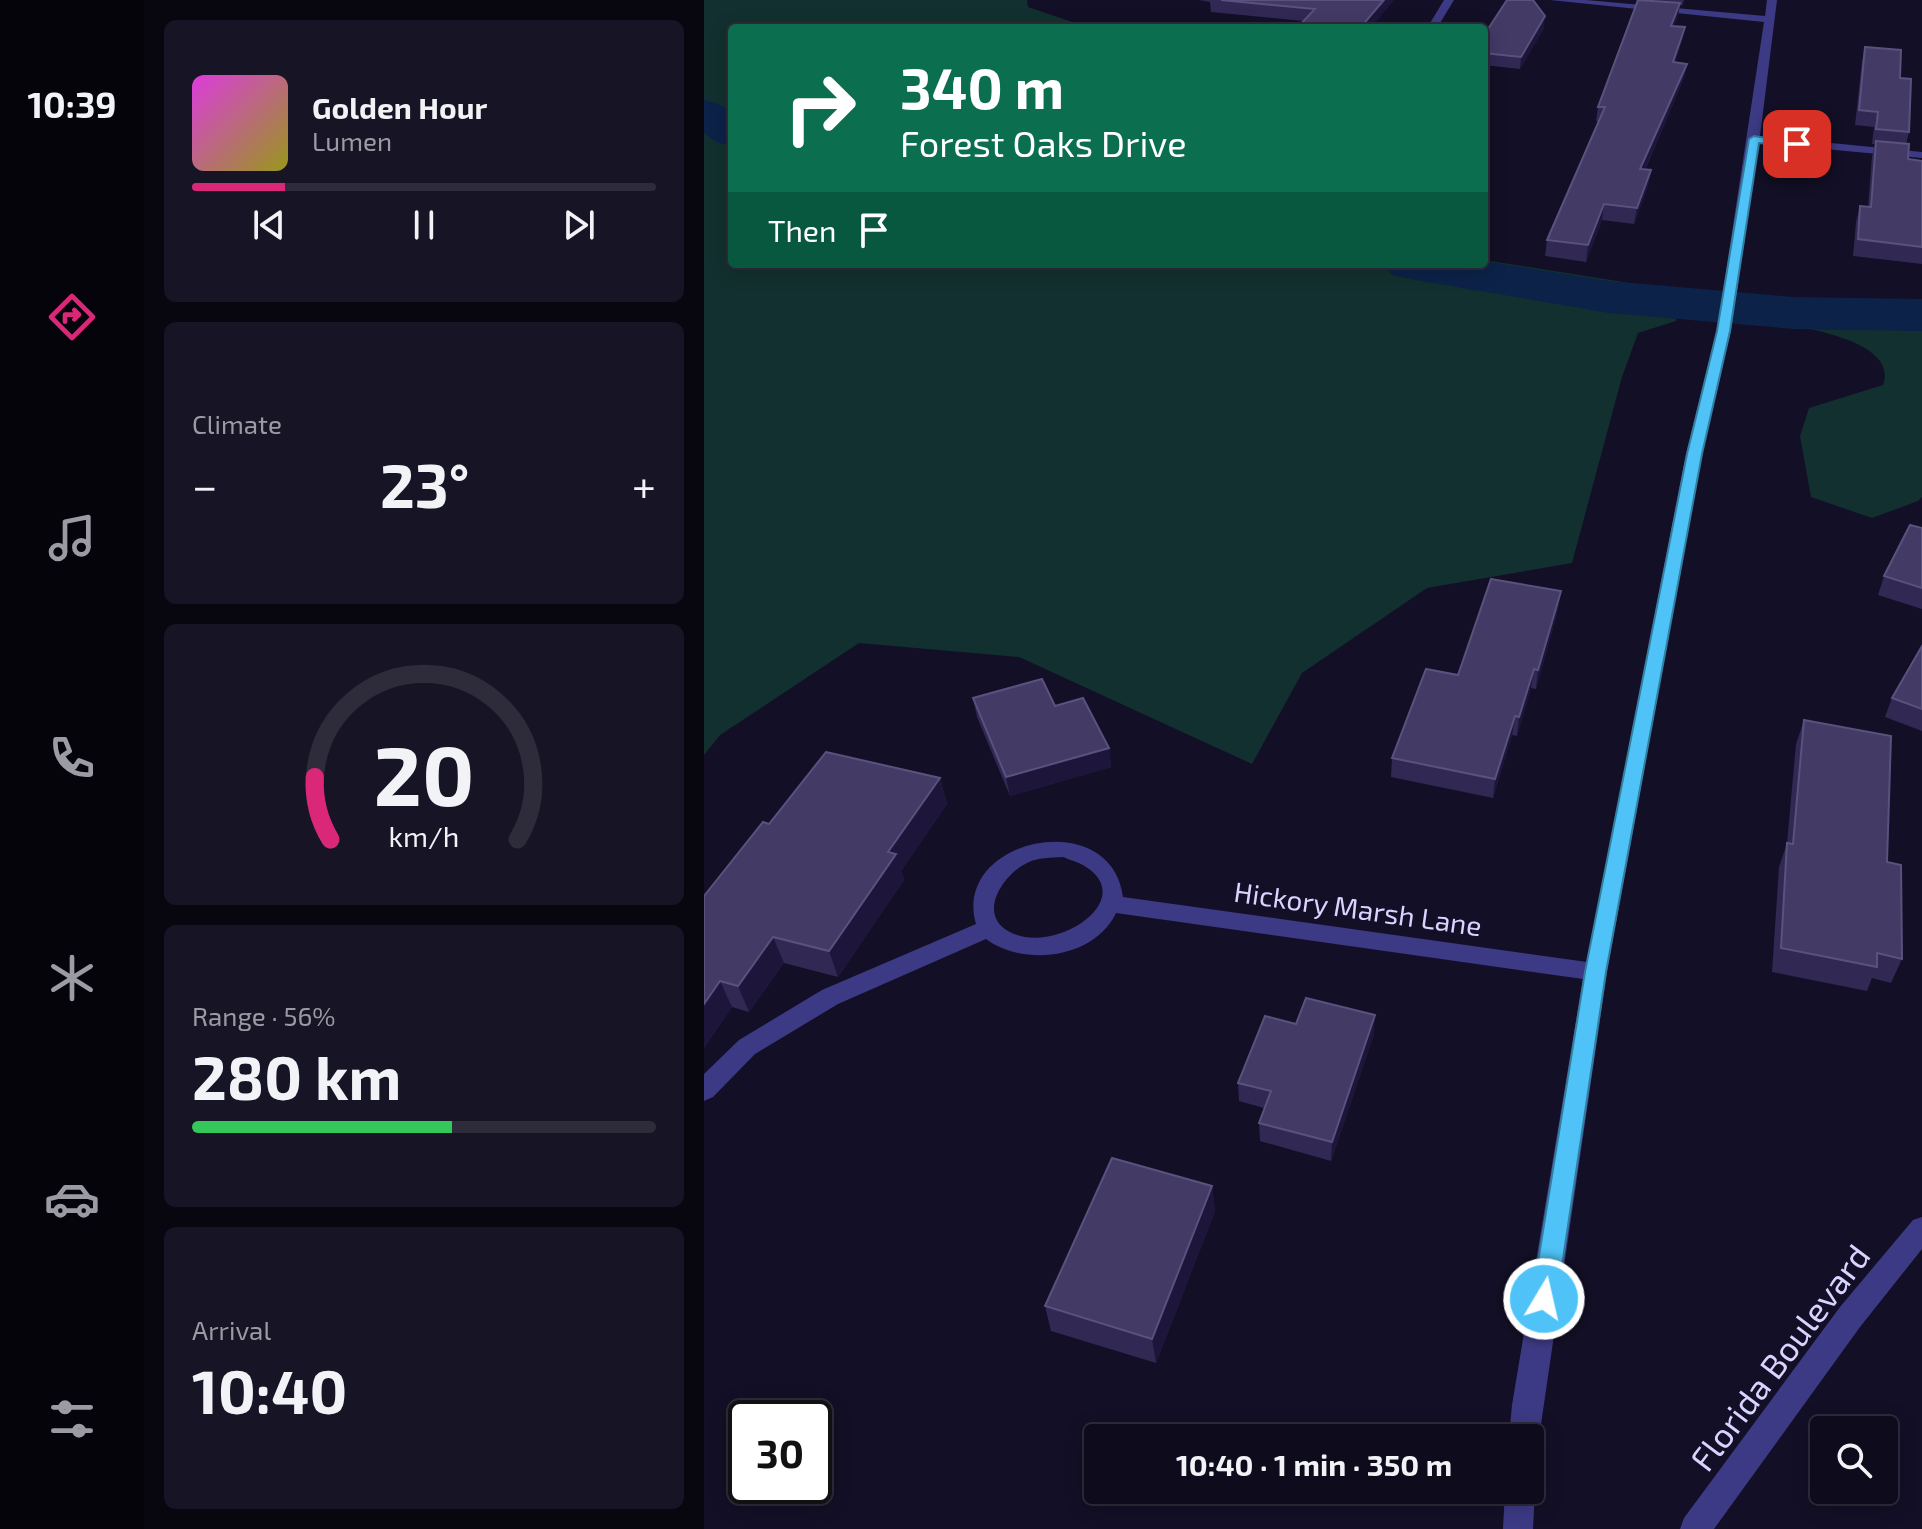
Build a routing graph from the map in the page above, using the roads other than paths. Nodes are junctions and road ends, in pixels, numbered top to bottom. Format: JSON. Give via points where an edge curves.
{"nodes":[{"id":1,"x":1449,"y":0,"type":"edge"},
{"id":2,"x":1555,"y":0,"type":"edge"},
{"id":3,"x":1772,"y":0,"type":"edge"},
{"id":4,"x":1768,"y":19,"type":"junction"},
{"id":5,"x":1434,"y":24,"type":"edge"},
{"id":6,"x":1754,"y":139,"type":"junction"},
{"id":7,"x":1922,"y":155,"type":"edge"},
{"id":8,"x":1111,"y":904,"type":"junction"},
{"id":9,"x":989,"y":928,"type":"junction"},
{"id":10,"x":1596,"y":972,"type":"junction"},
{"id":11,"x":704,"y":1090,"type":"edge"},
{"id":12,"x":1922,"y":1229,"type":"edge"},
{"id":13,"x":1526,"y":1424,"type":"edge"},
{"id":14,"x":1519,"y":1504,"type":"edge"},
{"id":15,"x":1518,"y":1529,"type":"edge"},
{"id":16,"x":1695,"y":1529,"type":"edge"}],
"edges":[{"from":1,"to":5,"type":"street"},
{"from":2,"to":4,"type":"street"},
{"from":3,"to":4,"type":"street"},
{"from":4,"to":6,"type":"street"},
{"from":6,"to":7,"type":"street"},
{"from":6,"to":10,"type":"street","via":[[1724,331],[1694,454]]},
{"from":8,"to":9,"type":"street","via":[[1101,923],[1056,947],[1029,948],[1006,941]]},
{"from":8,"to":9,"type":"street","via":[[1112,885],[1104,867],[1065,849],[1040,850],[997,872],[985,890],[982,909]]},
{"from":8,"to":10,"type":"street","name":"Hickory Marsh Lane"},
{"from":9,"to":11,"type":"street","via":[[830,997],[747,1047]]},
{"from":10,"to":13,"type":"street"},
{"from":12,"to":16,"type":"street","name":"Florida Boulevard","via":[[1850,1317]]},
{"from":14,"to":15,"type":"street"}]}
